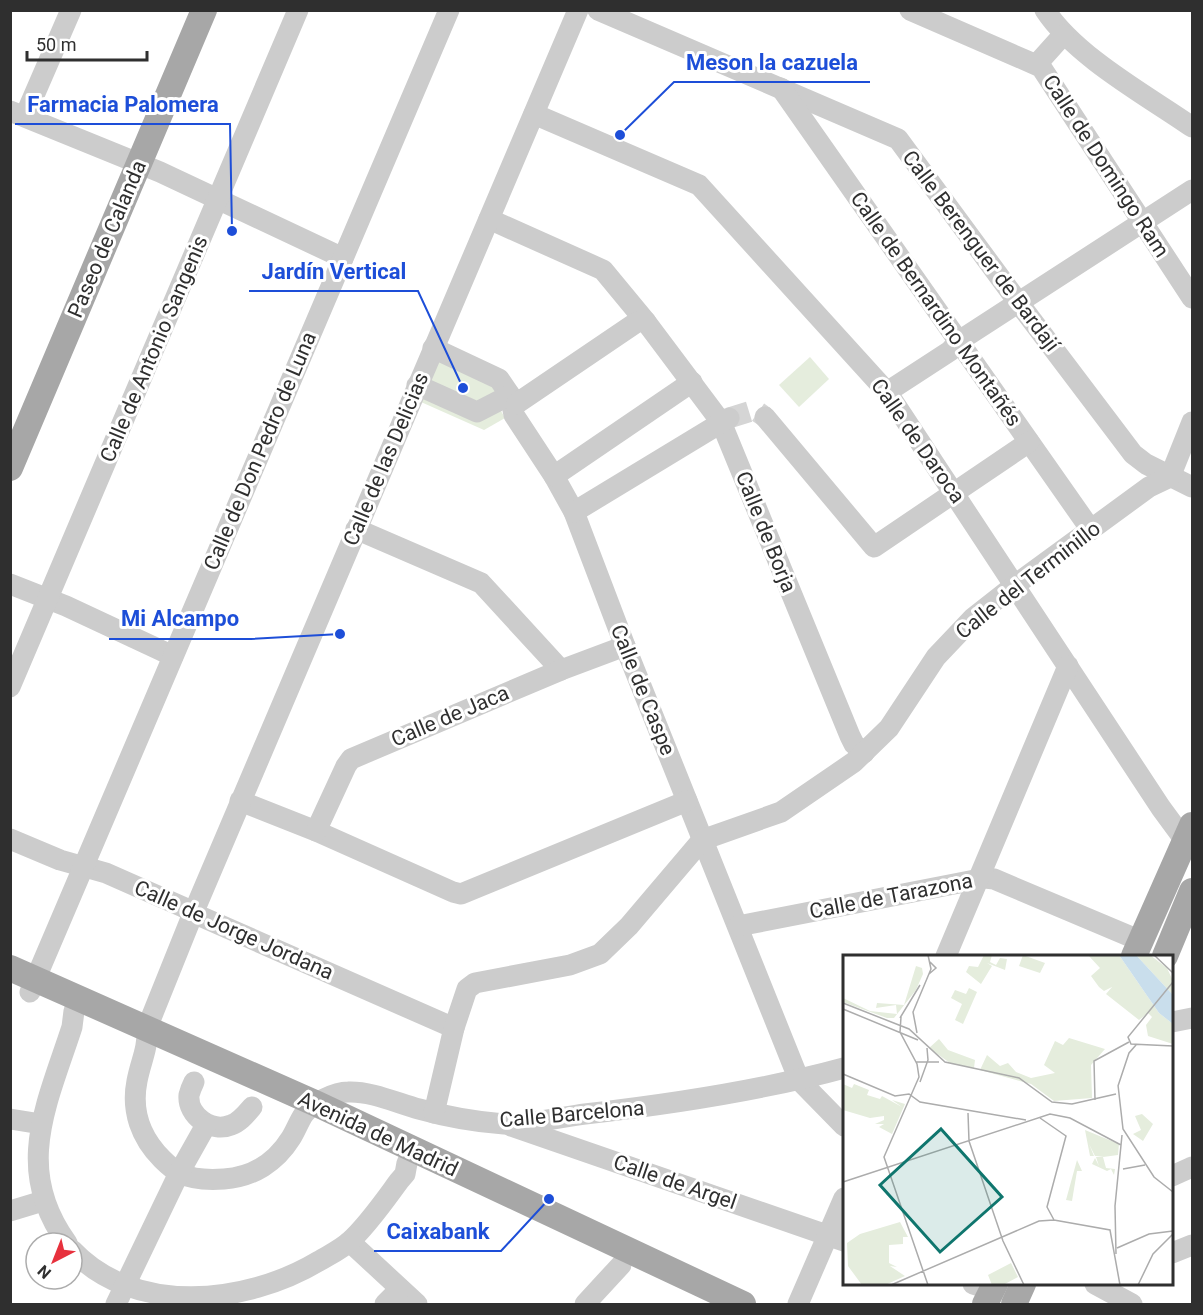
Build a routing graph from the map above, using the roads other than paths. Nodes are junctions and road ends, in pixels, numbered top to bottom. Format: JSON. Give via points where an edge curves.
{"nodes":[{"id":1,"x":71,"y":10,"type":"edge"},
{"id":2,"x":204,"y":10,"type":"edge"},
{"id":3,"x":298,"y":10,"type":"edge"},
{"id":4,"x":449,"y":10,"type":"edge"},
{"id":5,"x":578,"y":10,"type":"edge"},
{"id":6,"x":598,"y":10,"type":"edge"},
{"id":7,"x":910,"y":10,"type":"edge"},
{"id":8,"x":1046,"y":10,"type":"edge"},
{"id":9,"x":1063,"y":35,"type":"junction"},
{"id":10,"x":1037,"y":64,"type":"junction"},
{"id":11,"x":781,"y":88,"type":"junction"},
{"id":12,"x":18,"y":113,"type":"edge"},
{"id":13,"x":534,"y":114,"type":"junction"},
{"id":14,"x":1192,"y":127,"type":"edge"},
{"id":15,"x":140,"y":163,"type":"junction"},
{"id":16,"x":1192,"y":190,"type":"edge"},
{"id":17,"x":218,"y":199,"type":"junction"},
{"id":18,"x":489,"y":219,"type":"junction"},
{"id":19,"x":1143,"y":222,"type":"junction"},
{"id":20,"x":343,"y":258,"type":"junction"},
{"id":21,"x":1192,"y":298,"type":"edge"},
{"id":22,"x":1018,"y":302,"type":"junction"},
{"id":23,"x":641,"y":322,"type":"junction"},
{"id":24,"x":959,"y":341,"type":"junction"},
{"id":25,"x":433,"y":348,"type":"junction"},
{"id":26,"x":692,"y":382,"type":"junction"},
{"id":27,"x":417,"y":385,"type":"junction"},
{"id":28,"x":887,"y":392,"type":"junction"},
{"id":29,"x":513,"y":399,"type":"junction"},
{"id":30,"x":765,"y":417,"type":"dead end"},
{"id":31,"x":725,"y":420,"type":"junction"},
{"id":32,"x":1192,"y":422,"type":"edge"},
{"id":33,"x":1029,"y":442,"type":"junction"},
{"id":34,"x":10,"y":468,"type":"edge"},
{"id":35,"x":554,"y":476,"type":"junction"},
{"id":36,"x":1170,"y":477,"type":"junction"},
{"id":37,"x":1192,"y":487,"type":"edge"},
{"id":38,"x":955,"y":493,"type":"junction"},
{"id":39,"x":574,"y":512,"type":"junction"},
{"id":40,"x":356,"y":529,"type":"junction"},
{"id":41,"x":1091,"y":530,"type":"junction"},
{"id":42,"x":10,"y":584,"type":"edge"},
{"id":43,"x":1015,"y":585,"type":"junction"},
{"id":44,"x":48,"y":599,"type":"junction"},
{"id":45,"x":625,"y":646,"type":"junction"},
{"id":46,"x":173,"y":656,"type":"junction"},
{"id":47,"x":1068,"y":666,"type":"junction"},
{"id":48,"x":561,"y":670,"type":"junction"},
{"id":49,"x":10,"y":687,"type":"edge"},
{"id":50,"x":859,"y":757,"type":"junction"},
{"id":51,"x":240,"y":801,"type":"junction"},
{"id":52,"x":687,"y":801,"type":"junction"},
{"id":53,"x":316,"y":831,"type":"junction"},
{"id":54,"x":10,"y":839,"type":"edge"},
{"id":55,"x":1190,"y":839,"type":"edge"},
{"id":56,"x":703,"y":841,"type":"junction"},
{"id":57,"x":83,"y":867,"type":"junction"},
{"id":58,"x":977,"y":879,"type":"junction"},
{"id":59,"x":1192,"y":891,"type":"edge"},
{"id":60,"x":738,"y":926,"type":"junction"},
{"id":61,"x":1138,"y":949,"type":"edge"},
{"id":62,"x":947,"y":955,"type":"edge"},
{"id":63,"x":1165,"y":955,"type":"edge"},
{"id":64,"x":10,"y":968,"type":"edge"},
{"id":65,"x":26,"y":985,"type":"edge"},
{"id":66,"x":74,"y":1011,"type":"junction"},
{"id":67,"x":1192,"y":1018,"type":"edge"},
{"id":68,"x":1173,"y":1022,"type":"edge"},
{"id":69,"x":454,"y":1028,"type":"junction"},
{"id":70,"x":147,"y":1036,"type":"junction"},
{"id":71,"x":843,"y":1068,"type":"edge"},
{"id":72,"x":799,"y":1080,"type":"junction"},
{"id":73,"x":194,"y":1082,"type":"dead end"},
{"id":74,"x":252,"y":1107,"type":"dead end"},
{"id":75,"x":311,"y":1109,"type":"junction"},
{"id":76,"x":434,"y":1113,"type":"junction"},
{"id":77,"x":10,"y":1119,"type":"edge"},
{"id":78,"x":41,"y":1124,"type":"junction"},
{"id":79,"x":505,"y":1124,"type":"junction"},
{"id":80,"x":206,"y":1125,"type":"junction"},
{"id":81,"x":843,"y":1125,"type":"edge"},
{"id":82,"x":407,"y":1163,"type":"junction"},
{"id":83,"x":1192,"y":1167,"type":"edge"},
{"id":84,"x":179,"y":1173,"type":"junction"},
{"id":85,"x":1173,"y":1176,"type":"edge"},
{"id":86,"x":43,"y":1201,"type":"junction"},
{"id":87,"x":843,"y":1203,"type":"edge"},
{"id":88,"x":10,"y":1210,"type":"edge"},
{"id":89,"x":59,"y":1231,"type":"edge"},
{"id":90,"x":836,"y":1238,"type":"edge"},
{"id":91,"x":350,"y":1242,"type":"junction"},
{"id":92,"x":1192,"y":1245,"type":"edge"},
{"id":93,"x":1173,"y":1253,"type":"edge"},
{"id":94,"x":84,"y":1264,"type":"edge"},
{"id":95,"x":621,"y":1265,"type":"junction"},
{"id":96,"x":1023,"y":1285,"type":"edge"},
{"id":97,"x":1099,"y":1285,"type":"edge"},
{"id":98,"x":400,"y":1289,"type":"junction"},
{"id":99,"x":119,"y":1298,"type":"edge"},
{"id":100,"x":385,"y":1305,"type":"edge"},
{"id":101,"x":417,"y":1305,"type":"edge"},
{"id":102,"x":585,"y":1305,"type":"edge"},
{"id":103,"x":704,"y":1305,"type":"edge"},
{"id":104,"x":743,"y":1305,"type":"edge"},
{"id":105,"x":798,"y":1305,"type":"edge"},
{"id":106,"x":1014,"y":1305,"type":"edge"},
{"id":107,"x":1132,"y":1305,"type":"edge"}],
"edges":[{"from":1,"to":12,"type":"street"},
{"from":2,"to":15,"type":"main road","name":"Paseo de Calanda"},
{"from":3,"to":17,"type":"street","name":"Calle de Antonio Sangenis"},
{"from":4,"to":20,"type":"street","name":"Calle de Don Pedro de Luna"},
{"from":5,"to":13,"type":"street","name":"Calle de las Delicias"},
{"from":6,"to":11,"type":"street","name":"Calle Berenguer de Bardají"},
{"from":7,"to":10,"type":"street","name":"Calle de Domingo Ram"},
{"from":8,"to":9,"type":"street"},
{"from":9,"to":10,"type":"street","name":"Calle de Domingo Ram"},
{"from":9,"to":14,"type":"street"},
{"from":10,"to":19,"type":"street","name":"Calle de Domingo Ram"},
{"from":11,"to":22,"type":"street","name":"Calle Berenguer de Bardají","via":[[898,139]]},
{"from":11,"to":24,"type":"street","name":"Calle de Bernardino Montañés"},
{"from":12,"to":15,"type":"street"},
{"from":13,"to":18,"type":"street","name":"Calle de las Delicias"},
{"from":13,"to":28,"type":"street","name":"Calle de Daroca","via":[[699,185]]},
{"from":15,"to":17,"type":"street"},
{"from":15,"to":34,"type":"main road","name":"Paseo de Calanda"},
{"from":16,"to":19,"type":"street"},
{"from":17,"to":20,"type":"street"},
{"from":17,"to":44,"type":"street","name":"Calle de Antonio Sangenis"},
{"from":18,"to":23,"type":"street","name":"Calle de Borja","via":[[603,270]]},
{"from":18,"to":25,"type":"street","name":"Calle de las Delicias"},
{"from":19,"to":21,"type":"street","name":"Calle de Domingo Ram"},
{"from":19,"to":22,"type":"street"},
{"from":20,"to":46,"type":"street","name":"Calle de Don Pedro de Luna"},
{"from":22,"to":24,"type":"street"},
{"from":22,"to":36,"type":"street","name":"Calle Berenguer de Bardají","via":[[1133,454]]},
{"from":23,"to":26,"type":"street","name":"Calle de Borja"},
{"from":23,"to":29,"type":"street"},
{"from":24,"to":28,"type":"street"},
{"from":24,"to":33,"type":"street","name":"Calle de Bernardino Montañés"},
{"from":25,"to":27,"type":"street","name":"Calle de las Delicias"},
{"from":25,"to":29,"type":"street","name":"Calle de Caspe","via":[[499,379]]},
{"from":26,"to":31,"type":"street","name":"Calle de Borja"},
{"from":26,"to":35,"type":"street"},
{"from":27,"to":29,"type":"street","via":[[477,412]]},
{"from":27,"to":40,"type":"street","name":"Calle de las Delicias"},
{"from":28,"to":38,"type":"street","name":"Calle de Daroca"},
{"from":29,"to":35,"type":"street","name":"Calle de Caspe","via":[[514,415]]},
{"from":30,"to":38,"type":"street","via":[[874,547]]},
{"from":31,"to":39,"type":"street"},
{"from":31,"to":50,"type":"street","name":"Calle de Borja"},
{"from":32,"to":36,"type":"street"},
{"from":33,"to":38,"type":"street"},
{"from":33,"to":41,"type":"street","name":"Calle de Bernardino Montañés"},
{"from":35,"to":39,"type":"street","name":"Calle de Caspe"},
{"from":36,"to":37,"type":"street","name":"Calle Berenguer de Bardají"},
{"from":36,"to":41,"type":"street","name":"Calle del Terminillo","via":[[1149,487]]},
{"from":38,"to":43,"type":"street","name":"Calle de Daroca"},
{"from":39,"to":45,"type":"street","name":"Calle de Caspe"},
{"from":40,"to":48,"type":"street","via":[[481,582]]},
{"from":40,"to":51,"type":"street","name":"Calle de las Delicias"},
{"from":41,"to":43,"type":"street","name":"Calle del Terminillo"},
{"from":42,"to":44,"type":"street"},
{"from":43,"to":47,"type":"street","name":"Calle de Daroca"},
{"from":43,"to":50,"type":"street","name":"Calle del Terminillo","via":[[943,648],[889,728]]},
{"from":44,"to":46,"type":"street"},
{"from":44,"to":49,"type":"street","name":"Calle de Antonio Sangenis"},
{"from":45,"to":48,"type":"street","name":"Calle de Jaca"},
{"from":45,"to":52,"type":"street","name":"Calle de Caspe"},
{"from":46,"to":57,"type":"street","name":"Calle de Don Pedro de Luna"},
{"from":47,"to":55,"type":"street","name":"Calle de Daroca","via":[[1161,808]]},
{"from":47,"to":58,"type":"street"},
{"from":48,"to":53,"type":"street","name":"Calle de Jaca","via":[[351,759]]},
{"from":50,"to":56,"type":"street","name":"Calle del Terminillo","via":[[781,812]]},
{"from":51,"to":53,"type":"street"},
{"from":51,"to":70,"type":"street","name":"Calle de las Delicias"},
{"from":52,"to":53,"type":"street","via":[[460,894]]},
{"from":52,"to":56,"type":"street","name":"Calle de Caspe"},
{"from":54,"to":57,"type":"street","name":"Calle de Jorge Jordana"},
{"from":55,"to":61,"type":"main road"},
{"from":56,"to":60,"type":"street","name":"Calle de Caspe"},
{"from":56,"to":69,"type":"street","name":"Calle del Terminillo","via":[[600,954],[570,965],[475,983],[467,989]]},
{"from":57,"to":65,"type":"street","name":"Calle de Don Pedro de Luna"},
{"from":57,"to":69,"type":"street","name":"Calle de Jorge Jordana","via":[[106,873]]},
{"from":58,"to":60,"type":"street","name":"Calle de Tarazona"},
{"from":58,"to":61,"type":"street","name":"Calle de Tarazona","via":[[994,879]]},
{"from":58,"to":62,"type":"street"},
{"from":59,"to":63,"type":"main road"},
{"from":60,"to":72,"type":"street","name":"Calle de Caspe"},
{"from":64,"to":65,"type":"main road","name":"Avenida de Madrid"},
{"from":65,"to":66,"type":"main road","name":"Avenida de Madrid"},
{"from":65,"to":70,"type":"main road","name":"Avenida de Madrid"},
{"from":66,"to":70,"type":"main road","name":"Avenida de Madrid"},
{"from":66,"to":78,"type":"street"},
{"from":67,"to":68,"type":"street"},
{"from":69,"to":76,"type":"street","name":"Calle del Terminillo"},
{"from":70,"to":75,"type":"main road","name":"Avenida de Madrid"},
{"from":70,"to":84,"type":"street","name":"Calle de las Delicias","via":[[136,1088],[139,1124],[155,1152]]},
{"from":71,"to":72,"type":"street","name":"Calle Barcelona"},
{"from":72,"to":79,"type":"street","name":"Calle Barcelona","via":[[652,1107]]},
{"from":72,"to":81,"type":"street"},
{"from":73,"to":80,"type":"street","via":[[189,1097],[192,1108]]},
{"from":74,"to":80,"type":"street","via":[[229,1127]]},
{"from":75,"to":76,"type":"street","name":"Calle Barcelona","via":[[348,1092]]},
{"from":75,"to":82,"type":"main road","name":"Avenida de Madrid"},
{"from":75,"to":84,"type":"street","via":[[270,1162],[256,1171],[213,1180]]},
{"from":75,"to":104,"type":"main road","name":"Avenida de Madrid"},
{"from":76,"to":79,"type":"street","name":"Calle Barcelona"},
{"from":77,"to":78,"type":"street"},
{"from":78,"to":86,"type":"street","via":[[38,1167]]},
{"from":79,"to":90,"type":"street","name":"Calle de Argel"},
{"from":80,"to":84,"type":"street"},
{"from":82,"to":91,"type":"street","via":[[405,1174]]},
{"from":82,"to":95,"type":"main road","name":"Avenida de Madrid"},
{"from":83,"to":85,"type":"street"},
{"from":84,"to":99,"type":"street"},
{"from":86,"to":88,"type":"street"},
{"from":86,"to":89,"type":"street"},
{"from":87,"to":90,"type":"street"},
{"from":90,"to":105,"type":"street"},
{"from":91,"to":98,"type":"street"},
{"from":91,"to":99,"type":"street","via":[[295,1274],[231,1298],[191,1303]]},
{"from":92,"to":93,"type":"street"},
{"from":94,"to":99,"type":"street"},
{"from":95,"to":102,"type":"street"},
{"from":95,"to":103,"type":"main road","name":"Avenida de Madrid"},
{"from":96,"to":106,"type":"main road"},
{"from":97,"to":107,"type":"street"},
{"from":98,"to":100,"type":"street"},
{"from":98,"to":101,"type":"street"}]}
